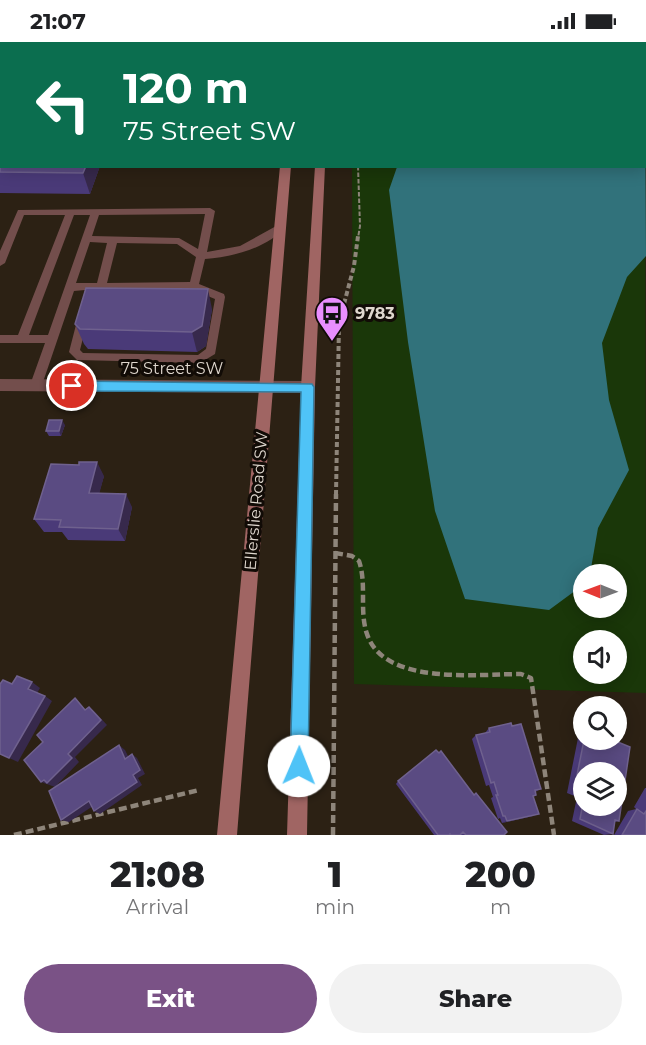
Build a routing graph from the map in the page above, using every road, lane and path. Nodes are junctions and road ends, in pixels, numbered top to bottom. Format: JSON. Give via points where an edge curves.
{"nodes":[{"id":1,"x":286,"y":168,"type":"edge"},
{"id":2,"x":320,"y":168,"type":"edge"},
{"id":3,"x":358,"y":168,"type":"edge"},
{"id":4,"x":70,"y":213,"type":"junction"},
{"id":5,"x":95,"y":213,"type":"junction"},
{"id":6,"x":281,"y":227,"type":"junction"},
{"id":7,"x":87,"y":239,"type":"junction"},
{"id":8,"x":113,"y":240,"type":"junction"},
{"id":9,"x":201,"y":256,"type":"junction"},
{"id":10,"x":0,"y":263,"type":"edge"},
{"id":11,"x":194,"y":286,"type":"junction"},
{"id":12,"x":70,"y":287,"type":"junction"},
{"id":13,"x":96,"y":287,"type":"junction"},
{"id":14,"x":0,"y":339,"type":"edge"},
{"id":15,"x":22,"y":339,"type":"junction"},
{"id":16,"x":52,"y":339,"type":"junction"},
{"id":17,"x":0,"y":385,"type":"edge"},
{"id":18,"x":36,"y":385,"type":"junction"},
{"id":19,"x":266,"y":387,"type":"junction"},
{"id":20,"x":308,"y":387,"type":"junction"},
{"id":21,"x":335,"y":554,"type":"junction"},
{"id":22,"x":199,"y":790,"type":"dead end"},
{"id":23,"x":14,"y":835,"type":"edge"},
{"id":24,"x":227,"y":835,"type":"edge"},
{"id":25,"x":297,"y":835,"type":"edge"},
{"id":26,"x":333,"y":835,"type":"edge"},
{"id":27,"x":554,"y":835,"type":"edge"}],
"edges":[{"from":1,"to":6,"type":"main road","name":"Ellerslie Road SW"},
{"from":2,"to":20,"type":"main road"},
{"from":3,"to":21,"type":"path","via":[[360,226],[339,323]]},
{"from":4,"to":5,"type":"lane"},
{"from":4,"to":10,"type":"lane","via":[[21,212]]},
{"from":4,"to":15,"type":"lane"},
{"from":5,"to":7,"type":"lane"},
{"from":5,"to":9,"type":"lane","via":[[210,212]]},
{"from":6,"to":9,"type":"lane","via":[[254,246],[226,255]]},
{"from":6,"to":19,"type":"main road","name":"Ellerslie Road SW"},
{"from":7,"to":8,"type":"lane"},
{"from":7,"to":12,"type":"lane"},
{"from":8,"to":9,"type":"lane","via":[[179,242]]},
{"from":8,"to":13,"type":"lane"},
{"from":9,"to":11,"type":"lane"},
{"from":11,"to":13,"type":"lane"},
{"from":11,"to":13,"type":"lane","via":[[220,297],[211,351],[200,359],[81,357],[74,352],[75,346]]},
{"from":12,"to":13,"type":"lane"},
{"from":12,"to":16,"type":"lane"},
{"from":14,"to":15,"type":"lane"},
{"from":15,"to":16,"type":"lane"},
{"from":16,"to":18,"type":"lane"},
{"from":17,"to":18,"type":"street","name":"75 Street SW"},
{"from":18,"to":19,"type":"street","name":"75 Street SW"},
{"from":19,"to":20,"type":"street","name":"75 Street SW"},
{"from":19,"to":24,"type":"main road","name":"Ellerslie Road SW"},
{"from":20,"to":25,"type":"main road"},
{"from":21,"to":26,"type":"path"},
{"from":21,"to":27,"type":"path","via":[[348,554],[361,566],[367,637],[386,660],[410,670],[521,674],[531,678]]},
{"from":22,"to":23,"type":"path"}]}
